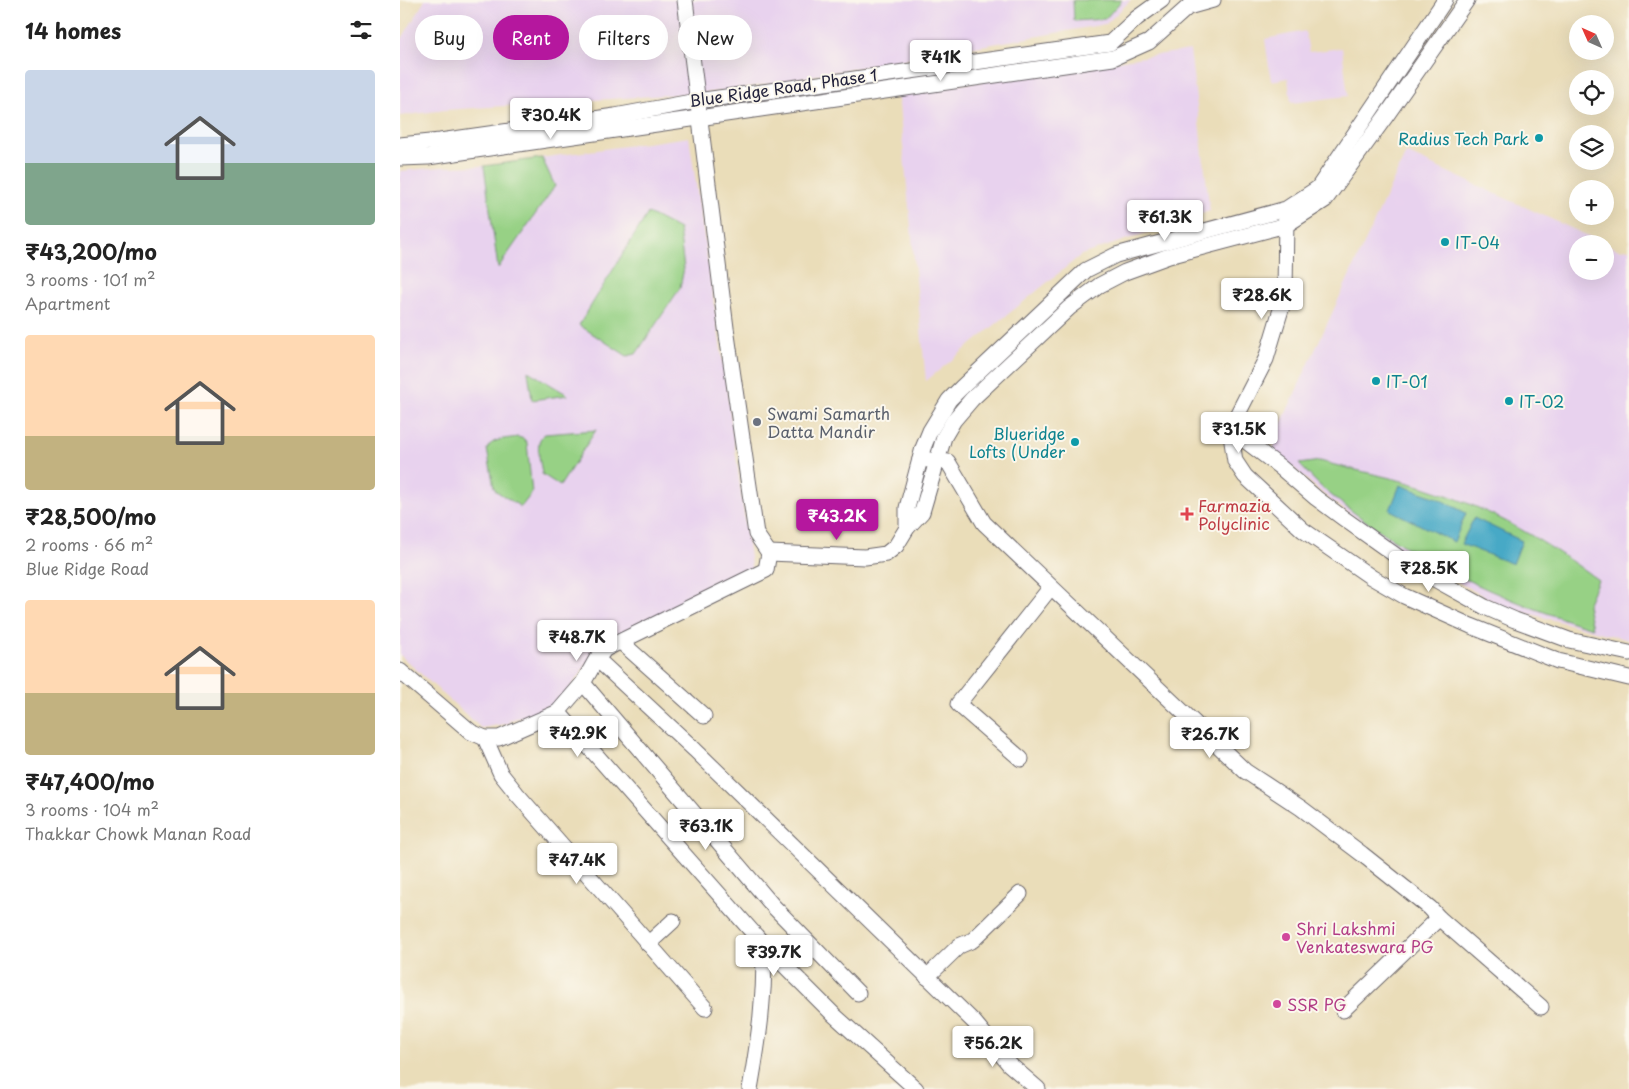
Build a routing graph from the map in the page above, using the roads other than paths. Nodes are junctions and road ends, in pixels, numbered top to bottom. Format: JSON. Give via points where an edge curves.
{"nodes":[{"id":1,"x":685,"y":0,"type":"edge"},
{"id":2,"x":1162,"y":0,"type":"edge"},
{"id":3,"x":1213,"y":0,"type":"edge"},
{"id":4,"x":1445,"y":0,"type":"edge"},
{"id":5,"x":1467,"y":0,"type":"edge"},
{"id":6,"x":697,"y":101,"type":"junction"},
{"id":7,"x":699,"y":117,"type":"junction"},
{"id":8,"x":400,"y":145,"type":"edge"},
{"id":9,"x":400,"y":158,"type":"edge"},
{"id":10,"x":1286,"y":208,"type":"junction"},
{"id":11,"x":1286,"y":225,"type":"junction"},
{"id":12,"x":1230,"y":429,"type":"junction"},
{"id":13,"x":920,"y":459,"type":"junction"},
{"id":14,"x":936,"y":460,"type":"junction"},
{"id":15,"x":908,"y":528,"type":"junction"},
{"id":16,"x":769,"y":553,"type":"junction"},
{"id":17,"x":1051,"y":587,"type":"junction"},
{"id":18,"x":621,"y":642,"type":"junction"},
{"id":19,"x":1629,"y":653,"type":"edge"},
{"id":20,"x":597,"y":659,"type":"junction"},
{"id":21,"x":400,"y":671,"type":"edge"},
{"id":22,"x":1629,"y":678,"type":"edge"},
{"id":23,"x":583,"y":682,"type":"junction"},
{"id":24,"x":558,"y":712,"type":"junction"},
{"id":25,"x":704,"y":716,"type":"dead end"},
{"id":26,"x":484,"y":738,"type":"junction"},
{"id":27,"x":1021,"y":759,"type":"dead end"},
{"id":28,"x":1020,"y":894,"type":"dead end"},
{"id":29,"x":1439,"y":918,"type":"junction"},
{"id":30,"x":673,"y":920,"type":"dead end"},
{"id":31,"x":648,"y":944,"type":"junction"},
{"id":32,"x":764,"y":945,"type":"junction"},
{"id":33,"x":927,"y":976,"type":"junction"},
{"id":34,"x":858,"y":992,"type":"dead end"},
{"id":35,"x":1541,"y":1007,"type":"dead end"},
{"id":36,"x":706,"y":1008,"type":"dead end"},
{"id":37,"x":1343,"y":1010,"type":"dead end"},
{"id":38,"x":750,"y":1089,"type":"edge"},
{"id":39,"x":916,"y":1089,"type":"edge"},
{"id":40,"x":1038,"y":1089,"type":"edge"}],
"edges":[{"from":1,"to":6,"type":"street"},
{"from":2,"to":6,"type":"street","name":"Blue Ridge Road, Phase 1","via":[[1110,43]]},
{"from":3,"to":7,"type":"street","name":"Blue Ridge Road, Phase 1","via":[[1188,7],[1149,42],[1114,58]]},
{"from":4,"to":10,"type":"street","via":[[1318,188]]},
{"from":5,"to":11,"type":"street","via":[[1324,200]]},
{"from":6,"to":7,"type":"street"},
{"from":6,"to":8,"type":"street","name":"Blue Ridge Road, Phase 1","via":[[440,142]]},
{"from":7,"to":9,"type":"street","name":"Blue Ridge Road, Phase 1","via":[[428,157]]},
{"from":7,"to":16,"type":"street","via":[[756,534]]},
{"from":10,"to":11,"type":"street"},
{"from":10,"to":13,"type":"street","via":[[1116,255],[1086,270],[949,400],[930,431]]},
{"from":11,"to":12,"type":"street","via":[[1285,296],[1266,359]]},
{"from":11,"to":14,"type":"street","via":[[1169,256],[1100,284],[1069,308],[961,410],[944,437]]},
{"from":12,"to":19,"type":"street","via":[[1343,518],[1438,581],[1485,607],[1568,640]]},
{"from":12,"to":22,"type":"street","via":[[1235,461],[1245,476],[1303,530],[1371,577],[1404,596],[1549,657]]},
{"from":13,"to":14,"type":"street"},
{"from":13,"to":15,"type":"street","via":[[907,508]]},
{"from":14,"to":15,"type":"street","via":[[922,512]]},
{"from":14,"to":17,"type":"street","via":[[948,462],[984,523]]},
{"from":15,"to":16,"type":"street","via":[[886,554],[865,557]]},
{"from":16,"to":18,"type":"street","via":[[766,570]]},
{"from":17,"to":27,"type":"street","via":[[958,704]]},
{"from":17,"to":29,"type":"street","via":[[1245,771],[1347,842]]},
{"from":18,"to":20,"type":"street","via":[[605,649]]},
{"from":18,"to":25,"type":"street"},
{"from":20,"to":23,"type":"street"},
{"from":20,"to":33,"type":"street"},
{"from":21,"to":26,"type":"street","via":[[471,732]]},
{"from":23,"to":24,"type":"street"},
{"from":23,"to":34,"type":"street","via":[[774,908]]},
{"from":24,"to":26,"type":"street","via":[[499,738]]},
{"from":24,"to":32,"type":"street"},
{"from":26,"to":31,"type":"street","via":[[501,774]]},
{"from":28,"to":33,"type":"street","via":[[974,940],[960,946]]},
{"from":29,"to":35,"type":"street"},
{"from":29,"to":37,"type":"street"},
{"from":30,"to":31,"type":"street"},
{"from":31,"to":36,"type":"street"},
{"from":32,"to":38,"type":"street","via":[[761,1029]]},
{"from":32,"to":39,"type":"street","via":[[834,1015]]},
{"from":33,"to":40,"type":"street","via":[[974,1022],[1009,1064]]}]}
